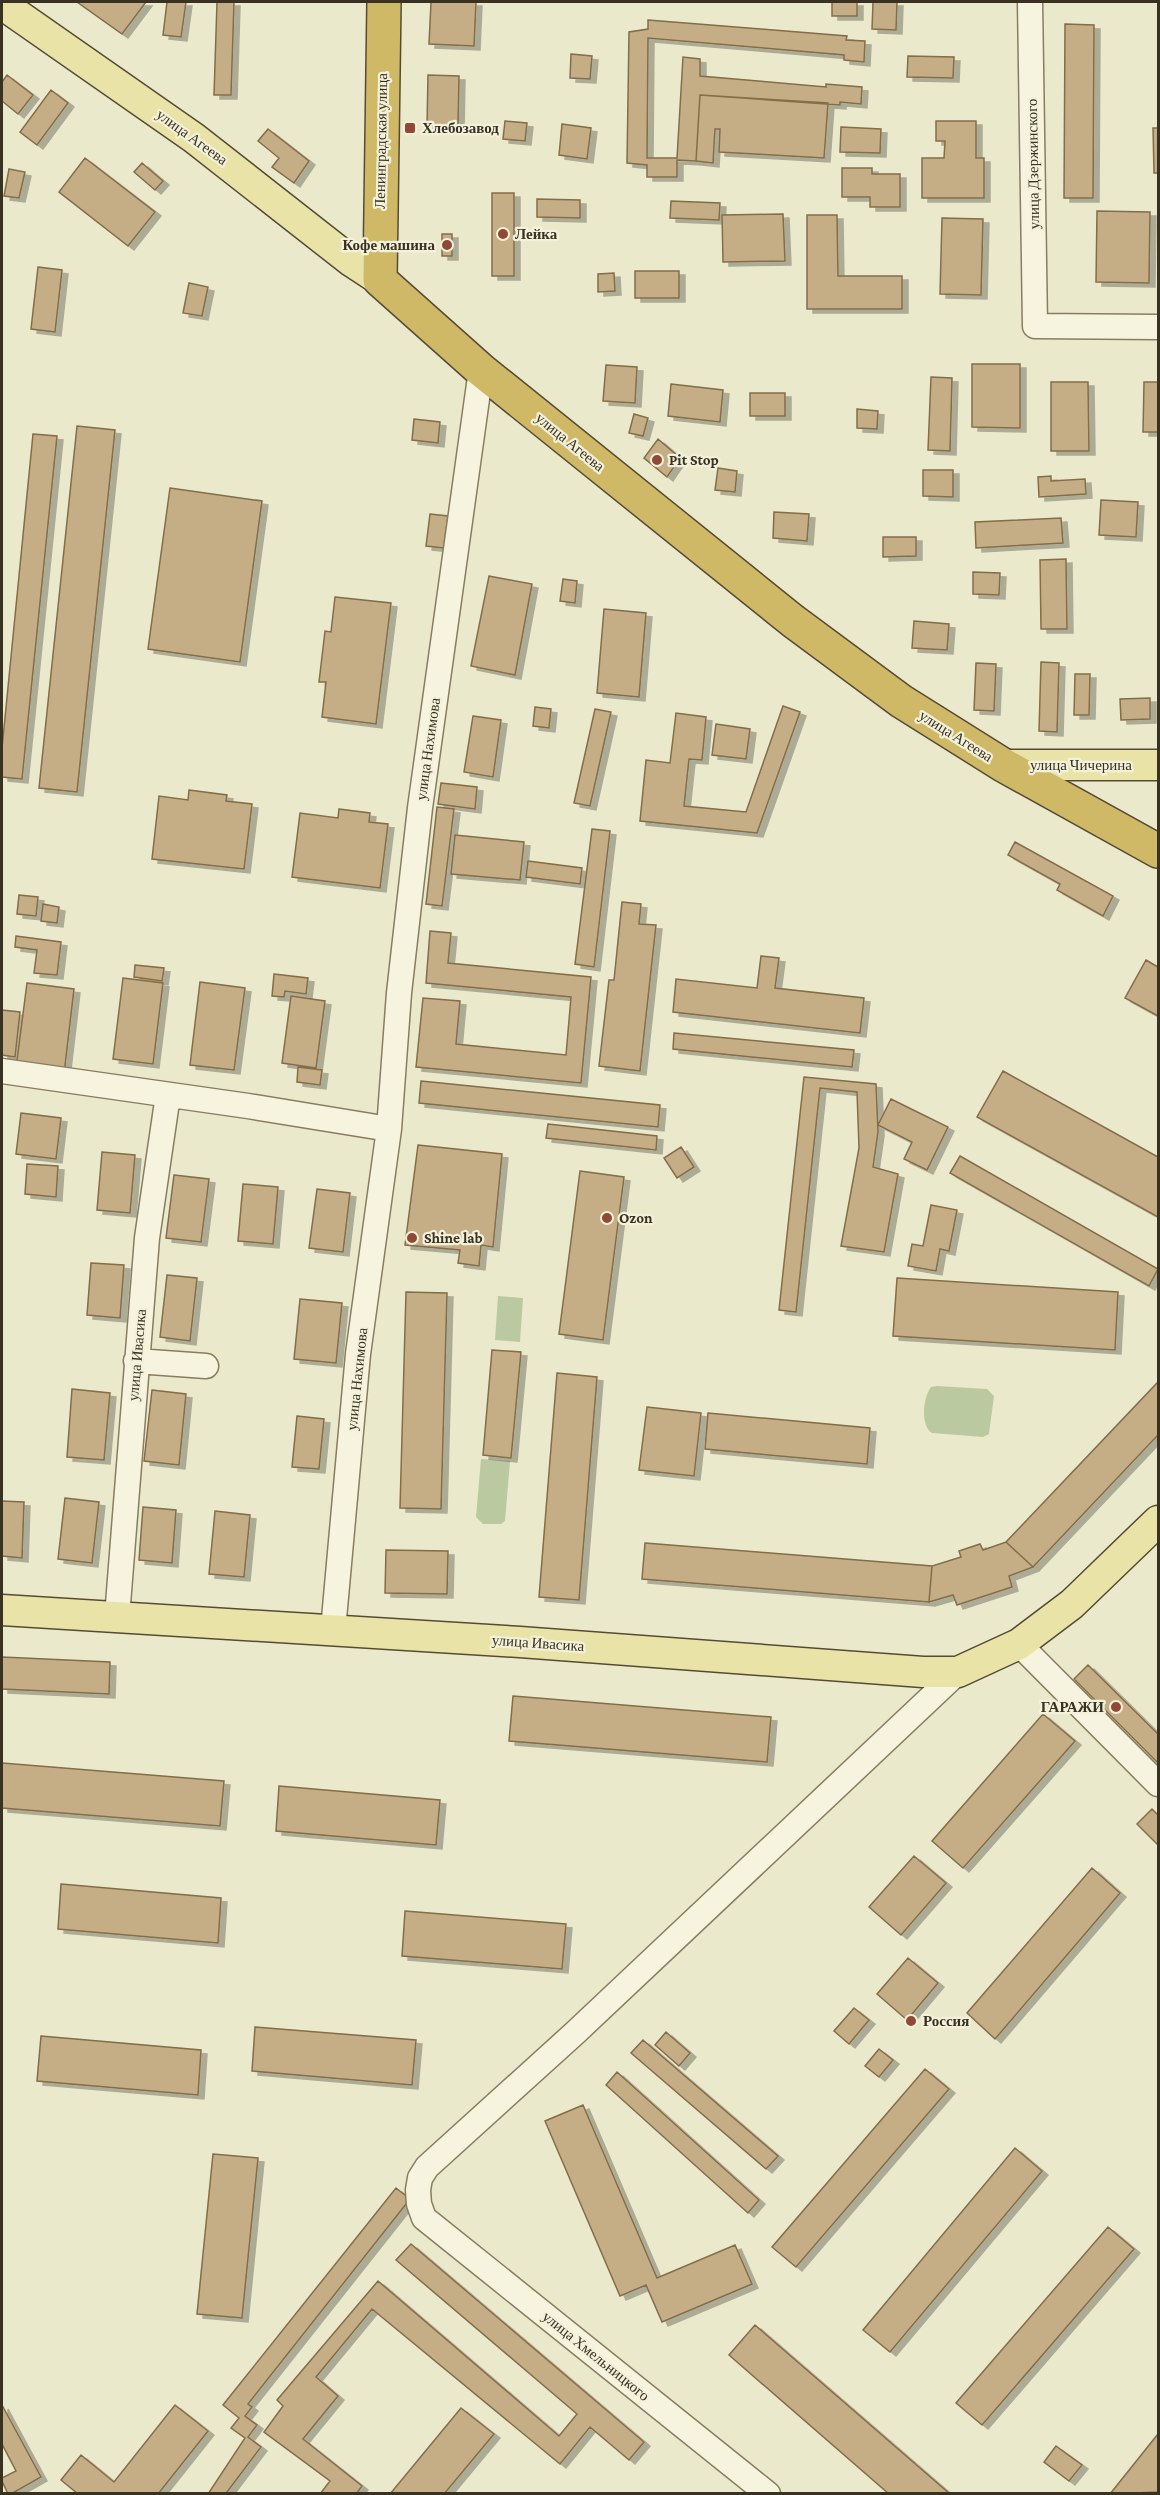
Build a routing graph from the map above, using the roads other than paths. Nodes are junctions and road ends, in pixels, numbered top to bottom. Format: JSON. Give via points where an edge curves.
{"nodes":[{"id":1,"x":384,"y":2,"type":"edge"},
{"id":2,"x":1030,"y":2,"type":"edge"},
{"id":3,"x":2,"y":4,"type":"edge"},
{"id":4,"x":380,"y":280,"type":"junction"},
{"id":5,"x":1158,"y":327,"type":"edge"},
{"id":6,"x":481,"y":370,"type":"junction"},
{"id":7,"x":1003,"y":765,"type":"junction"},
{"id":8,"x":1158,"y":765,"type":"edge"},
{"id":9,"x":1158,"y":851,"type":"edge"},
{"id":10,"x":2,"y":1071,"type":"edge"},
{"id":11,"x":168,"y":1095,"type":"junction"},
{"id":12,"x":389,"y":1129,"type":"junction"},
{"id":13,"x":136,"y":1361,"type":"junction"},
{"id":14,"x":206,"y":1366,"type":"dead end"},
{"id":15,"x":1158,"y":1521,"type":"edge"},
{"id":16,"x":2,"y":1610,"type":"edge"},
{"id":17,"x":117,"y":1617,"type":"junction"},
{"id":18,"x":333,"y":1629,"type":"junction"},
{"id":19,"x":1019,"y":1644,"type":"junction"},
{"id":20,"x":958,"y":1672,"type":"junction"},
{"id":21,"x":1158,"y":1784,"type":"edge"},
{"id":22,"x":768,"y":2493,"type":"edge"}],
"edges":[{"from":1,"to":4,"type":"highway","name":"Ленинградская улица"},
{"from":2,"to":5,"type":"street","name":"улица Дзержинского","via":[[1035,326]]},
{"from":3,"to":4,"type":"main road","name":"улица Агеева","via":[[194,138]]},
{"from":4,"to":6,"type":"highway","name":"улица Агеева"},
{"from":6,"to":7,"type":"highway","name":"улица Агеева","via":[[793,621],[901,701]]},
{"from":6,"to":12,"type":"street","name":"улица Нахимова","via":[[420,808],[399,993]]},
{"from":7,"to":8,"type":"main road","name":"улица Чичерина"},
{"from":7,"to":9,"type":"highway","name":"улица Агеева"},
{"from":10,"to":11,"type":"street"},
{"from":11,"to":12,"type":"street"},
{"from":11,"to":13,"type":"street","name":"улица Ивасика","via":[[147,1238]]},
{"from":12,"to":18,"type":"street","name":"улица Нахимова","via":[[358,1354]]},
{"from":13,"to":14,"type":"street"},
{"from":13,"to":17,"type":"street","name":"улица Ивасика"},
{"from":15,"to":19,"type":"main road","via":[[1072,1604]]},
{"from":16,"to":17,"type":"main road","name":"улица Ивасика"},
{"from":17,"to":18,"type":"main road","name":"улица Ивасика"},
{"from":18,"to":20,"type":"main road","name":"улица Ивасика"},
{"from":19,"to":20,"type":"main road"},
{"from":19,"to":21,"type":"street"},
{"from":20,"to":22,"type":"street","name":"улица Хмельницкого","via":[[427,2167],[420,2178],[418,2204],[424,2218]]}]}
